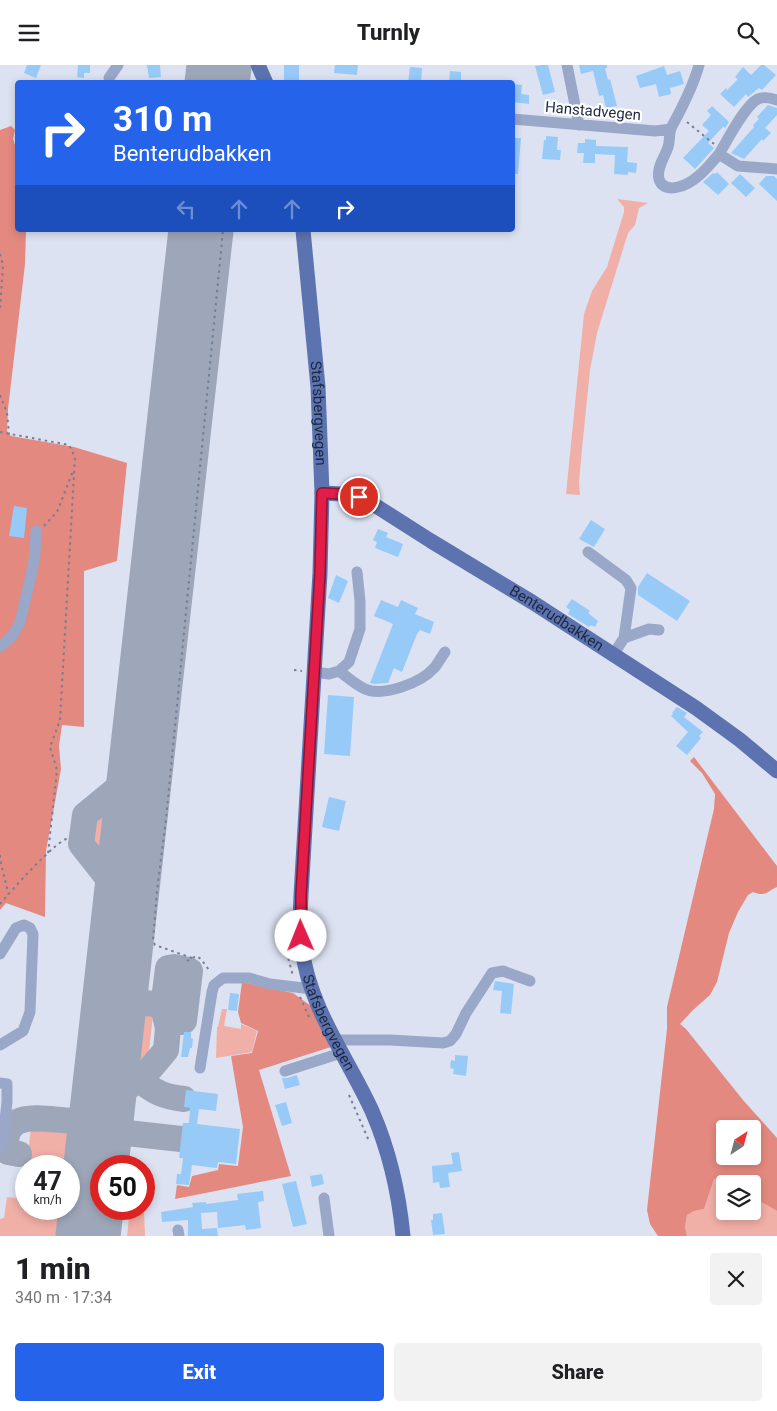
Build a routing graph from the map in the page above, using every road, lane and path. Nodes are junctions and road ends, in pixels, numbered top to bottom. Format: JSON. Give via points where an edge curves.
{"nodes":[{"id":1,"x":118,"y":65,"type":"edge"},
{"id":2,"x":258,"y":65,"type":"edge"},
{"id":3,"x":567,"y":65,"type":"edge"},
{"id":4,"x":699,"y":65,"type":"edge"},
{"id":5,"x":109,"y":78,"type":"dead end"},
{"id":6,"x":265,"y":80,"type":"edge"},
{"id":7,"x":777,"y":101,"type":"edge"},
{"id":8,"x":679,"y":115,"type":"junction"},
{"id":9,"x":515,"y":119,"type":"edge"},
{"id":10,"x":578,"y":125,"type":"junction"},
{"id":11,"x":671,"y":129,"type":"junction"},
{"id":12,"x":720,"y":152,"type":"junction"},
{"id":13,"x":777,"y":169,"type":"edge"},
{"id":14,"x":223,"y":232,"type":"edge"},
{"id":15,"x":303,"y":232,"type":"edge"},
{"id":16,"x":0,"y":254,"type":"edge"},
{"id":17,"x":0,"y":310,"type":"edge"},
{"id":18,"x":0,"y":395,"type":"edge"},
{"id":19,"x":0,"y":432,"type":"edge"},
{"id":20,"x":9,"y":434,"type":"junction"},
{"id":21,"x":74,"y":467,"type":"junction"},
{"id":22,"x":322,"y":493,"type":"junction"},
{"id":23,"x":36,"y":531,"type":"joint"},
{"id":24,"x":588,"y":552,"type":"dead end"},
{"id":25,"x":357,"y":571,"type":"dead end"},
{"id":26,"x":659,"y":630,"type":"dead end"},
{"id":27,"x":624,"y":638,"type":"junction"},
{"id":28,"x":0,"y":647,"type":"edge"},
{"id":29,"x":445,"y":652,"type":"dead end"},
{"id":30,"x":613,"y":655,"type":"junction"},
{"id":31,"x":338,"y":671,"type":"junction"},
{"id":32,"x":314,"y":672,"type":"junction"},
{"id":33,"x":777,"y":771,"type":"edge"},
{"id":34,"x":69,"y":838,"type":"dead end"},
{"id":35,"x":48,"y":854,"type":"junction"},
{"id":36,"x":0,"y":855,"type":"edge"},
{"id":37,"x":8,"y":894,"type":"junction"},
{"id":38,"x":0,"y":904,"type":"edge"},
{"id":39,"x":0,"y":954,"type":"edge"},
{"id":40,"x":192,"y":958,"type":"junction"},
{"id":41,"x":187,"y":961,"type":"dead end"},
{"id":42,"x":209,"y":970,"type":"dead end"},
{"id":43,"x":530,"y":981,"type":"dead end"},
{"id":44,"x":312,"y":989,"type":"junction"},
{"id":45,"x":0,"y":1045,"type":"edge"},
{"id":46,"x":338,"y":1046,"type":"junction"},
{"id":47,"x":200,"y":1068,"type":"dead end"},
{"id":48,"x":285,"y":1071,"type":"dead end"},
{"id":49,"x":0,"y":1083,"type":"edge"},
{"id":50,"x":0,"y":1147,"type":"edge"},
{"id":51,"x":324,"y":1198,"type":"dead end"},
{"id":52,"x":329,"y":1236,"type":"edge"},
{"id":53,"x":403,"y":1236,"type":"edge"}],
"edges":[{"from":1,"to":5,"type":"street"},
{"from":2,"to":6,"type":"main road"},
{"from":3,"to":10,"type":"street"},
{"from":4,"to":8,"type":"street"},
{"from":7,"to":12,"type":"street","via":[[762,97],[750,105]]},
{"from":8,"to":11,"type":"street"},
{"from":8,"to":12,"type":"path"},
{"from":9,"to":10,"type":"street","name":"Hanstadvegen"},
{"from":10,"to":11,"type":"street","name":"Hanstadvegen","via":[[655,131]]},
{"from":11,"to":12,"type":"street","via":[[659,175],[661,183],[667,187],[676,188],[691,182]]},
{"from":12,"to":13,"type":"street","via":[[738,166]]},
{"from":14,"to":40,"type":"path","via":[[153,941]]},
{"from":15,"to":22,"type":"main road","name":"Stafsbergvegen","via":[[318,387]]},
{"from":16,"to":17,"type":"path","via":[[3,265]]},
{"from":18,"to":20,"type":"path","via":[[7,413]]},
{"from":19,"to":20,"type":"path"},
{"from":20,"to":21,"type":"path","via":[[69,445],[75,457]]},
{"from":21,"to":23,"type":"path","via":[[56,512],[46,525]]},
{"from":21,"to":35,"type":"path","via":[[60,720],[50,747],[57,770]]},
{"from":22,"to":30,"type":"main road","name":"Benterudbakken","via":[[359,497],[376,505]]},
{"from":22,"to":32,"type":"main road","name":"Stafsbergvegen"},
{"from":23,"to":28,"type":"street","via":[[31,576],[20,622],[13,635]]},
{"from":24,"to":27,"type":"street","via":[[626,580],[631,588]]},
{"from":25,"to":31,"type":"street","via":[[360,629],[348,662]]},
{"from":26,"to":27,"type":"street","via":[[649,629]]},
{"from":27,"to":30,"type":"street"},
{"from":29,"to":31,"type":"street","via":[[434,669],[422,677],[382,693],[365,690]]},
{"from":30,"to":33,"type":"main road","name":"Benterudbakken","via":[[717,722]]},
{"from":31,"to":32,"type":"street"},
{"from":32,"to":44,"type":"main road","name":"Stafsbergvegen","via":[[300,924],[302,949]]},
{"from":34,"to":35,"type":"path","via":[[63,839]]},
{"from":35,"to":37,"type":"path"},
{"from":36,"to":37,"type":"path"},
{"from":37,"to":38,"type":"path"},
{"from":39,"to":45,"type":"street","via":[[16,928],[24,925],[30,928],[33,934],[30,1013],[23,1031]]},
{"from":40,"to":41,"type":"path"},
{"from":40,"to":42,"type":"path","via":[[201,959]]},
{"from":43,"to":46,"type":"street","via":[[503,971],[492,973],[450,1041],[390,1040]]},
{"from":44,"to":46,"type":"main road","name":"Stafsbergvegen"},
{"from":44,"to":47,"type":"street","via":[[249,978],[222,978],[212,992]]},
{"from":46,"to":48,"type":"street"},
{"from":46,"to":53,"type":"main road","name":"Stafsbergvegen","via":[[372,1111],[387,1152]]},
{"from":49,"to":50,"type":"street","via":[[7,1084],[7,1102]]},
{"from":51,"to":52,"type":"street"}]}
